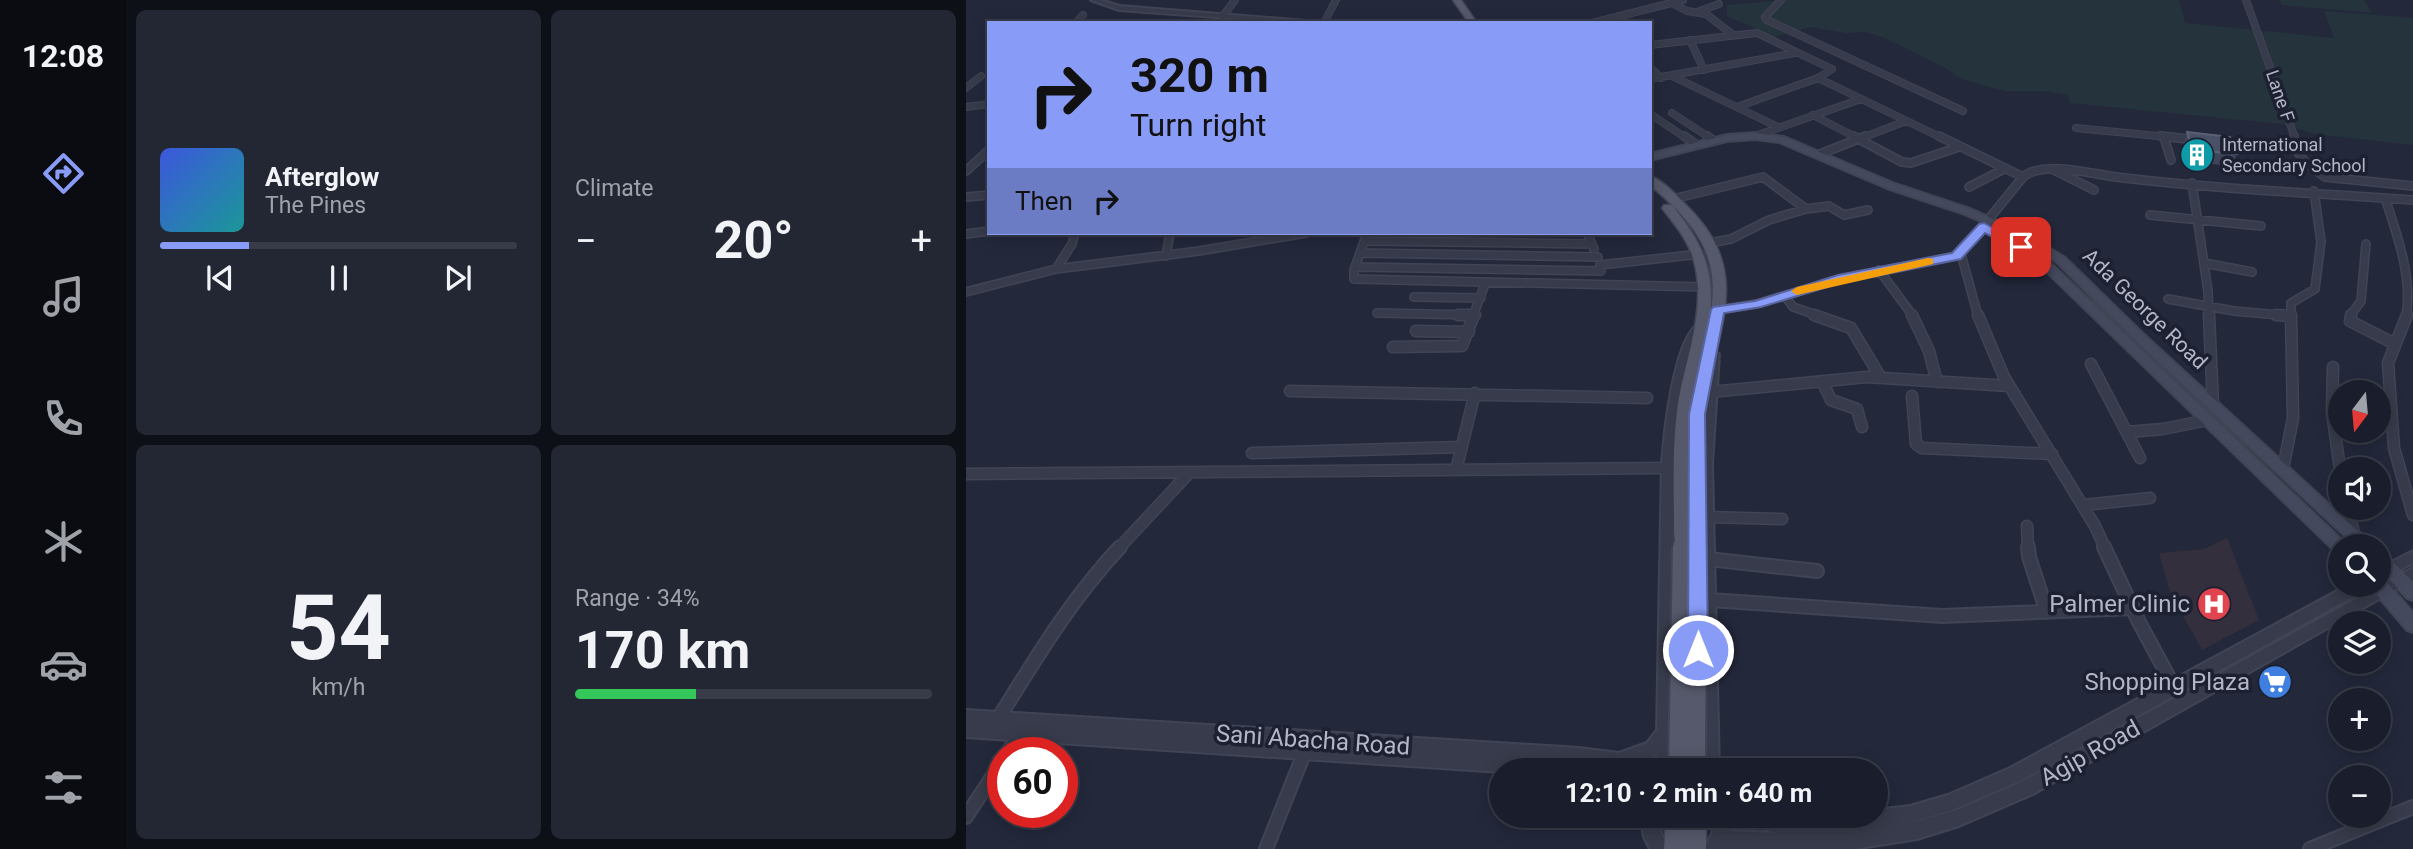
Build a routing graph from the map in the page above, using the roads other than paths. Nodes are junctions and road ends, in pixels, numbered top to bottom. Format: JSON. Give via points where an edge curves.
{"nodes":[{"id":1,"x":1087,"y":0,"type":"edge"},
{"id":2,"x":1094,"y":0,"type":"edge"},
{"id":3,"x":1235,"y":0,"type":"edge"},
{"id":4,"x":1336,"y":0,"type":"edge"},
{"id":5,"x":1448,"y":0,"type":"edge"},
{"id":6,"x":1457,"y":0,"type":"edge"},
{"id":7,"x":1683,"y":0,"type":"edge"},
{"id":8,"x":1781,"y":0,"type":"edge"},
{"id":9,"x":2246,"y":0,"type":"edge"},
{"id":10,"x":1671,"y":1,"type":"edge"},
{"id":11,"x":1719,"y":4,"type":"dead end"},
{"id":12,"x":1697,"y":12,"type":"junction"},
{"id":13,"x":1083,"y":15,"type":"dead end"},
{"id":14,"x":1223,"y":16,"type":"junction"},
{"id":15,"x":1615,"y":17,"type":"junction"},
{"id":16,"x":1078,"y":21,"type":"edge"},
{"id":17,"x":1238,"y":21,"type":"edge"},
{"id":18,"x":1297,"y":21,"type":"edge"},
{"id":19,"x":1327,"y":21,"type":"edge"},
{"id":20,"x":1463,"y":21,"type":"edge"},
{"id":21,"x":1472,"y":21,"type":"edge"},
{"id":22,"x":1591,"y":21,"type":"edge"},
{"id":23,"x":1600,"y":21,"type":"edge"},
{"id":24,"x":1624,"y":21,"type":"edge"},
{"id":25,"x":1732,"y":34,"type":"junction"},
{"id":26,"x":1690,"y":40,"type":"junction"},
{"id":27,"x":1652,"y":45,"type":"edge"},
{"id":28,"x":1795,"y":53,"type":"junction"},
{"id":29,"x":1652,"y":69,"type":"edge"},
{"id":30,"x":1704,"y":70,"type":"junction"},
{"id":31,"x":981,"y":76,"type":"dead end"},
{"id":32,"x":1672,"y":76,"type":"junction"},
{"id":33,"x":1661,"y":78,"type":"junction"},
{"id":34,"x":1818,"y":78,"type":"junction"},
{"id":35,"x":1652,"y":79,"type":"edge"},
{"id":36,"x":966,"y":88,"type":"edge"},
{"id":37,"x":1861,"y":99,"type":"junction"},
{"id":38,"x":987,"y":104,"type":"edge"},
{"id":39,"x":966,"y":107,"type":"edge"},
{"id":40,"x":1737,"y":107,"type":"junction"},
{"id":41,"x":1963,"y":111,"type":"dead end"},
{"id":42,"x":1672,"y":113,"type":"dead end"},
{"id":43,"x":1652,"y":115,"type":"edge"},
{"id":44,"x":1813,"y":115,"type":"junction"},
{"id":45,"x":1906,"y":121,"type":"junction"},
{"id":46,"x":1778,"y":127,"type":"junction"},
{"id":47,"x":2076,"y":128,"type":"dead end"},
{"id":48,"x":1755,"y":136,"type":"junction"},
{"id":49,"x":2164,"y":137,"type":"junction"},
{"id":50,"x":1859,"y":139,"type":"junction"},
{"id":51,"x":1714,"y":141,"type":"junction"},
{"id":52,"x":1697,"y":145,"type":"junction"},
{"id":53,"x":2293,"y":145,"type":"junction"},
{"id":54,"x":1959,"y":147,"type":"junction"},
{"id":55,"x":987,"y":151,"type":"edge"},
{"id":56,"x":1820,"y":154,"type":"junction"},
{"id":57,"x":1652,"y":156,"type":"edge"},
{"id":58,"x":2171,"y":160,"type":"dead end"},
{"id":59,"x":970,"y":163,"type":"edge"},
{"id":60,"x":1652,"y":164,"type":"edge"},
{"id":61,"x":2047,"y":168,"type":"junction"},
{"id":62,"x":2004,"y":169,"type":"junction"},
{"id":63,"x":966,"y":171,"type":"edge"},
{"id":64,"x":2023,"y":177,"type":"junction"},
{"id":65,"x":1652,"y":181,"type":"edge"},
{"id":66,"x":2192,"y":183,"type":"junction"},
{"id":67,"x":2413,"y":186,"type":"edge"},
{"id":68,"x":1969,"y":187,"type":"dead end"},
{"id":69,"x":2094,"y":190,"type":"dead end"},
{"id":70,"x":2314,"y":191,"type":"junction"},
{"id":71,"x":1652,"y":194,"type":"edge"},
{"id":72,"x":987,"y":195,"type":"edge"},
{"id":73,"x":966,"y":197,"type":"edge"},
{"id":74,"x":2385,"y":198,"type":"junction"},
{"id":75,"x":1672,"y":199,"type":"junction"},
{"id":76,"x":2413,"y":200,"type":"edge"},
{"id":77,"x":1806,"y":209,"type":"junction"},
{"id":78,"x":1868,"y":211,"type":"dead end"},
{"id":79,"x":2150,"y":215,"type":"dead end"},
{"id":80,"x":2199,"y":221,"type":"junction"},
{"id":81,"x":1986,"y":223,"type":"junction"},
{"id":82,"x":2261,"y":226,"type":"dead end"},
{"id":83,"x":987,"y":231,"type":"edge"},
{"id":84,"x":966,"y":234,"type":"edge"},
{"id":85,"x":1074,"y":235,"type":"edge"},
{"id":86,"x":1170,"y":235,"type":"edge"},
{"id":87,"x":1294,"y":235,"type":"edge"},
{"id":88,"x":1588,"y":235,"type":"edge"},
{"id":89,"x":1367,"y":237,"type":"edge"},
{"id":90,"x":1592,"y":244,"type":"junction"},
{"id":91,"x":2366,"y":244,"type":"dead end"},
{"id":92,"x":1705,"y":248,"type":"junction"},
{"id":93,"x":1361,"y":253,"type":"junction"},
{"id":94,"x":1961,"y":254,"type":"junction"},
{"id":95,"x":1166,"y":256,"type":"junction"},
{"id":96,"x":2203,"y":263,"type":"junction"},
{"id":97,"x":1600,"y":264,"type":"junction"},
{"id":98,"x":1355,"y":267,"type":"junction"},
{"id":99,"x":1056,"y":269,"type":"junction"},
{"id":100,"x":1879,"y":270,"type":"junction"},
{"id":101,"x":2252,"y":272,"type":"dead end"},
{"id":102,"x":1485,"y":284,"type":"junction"},
{"id":103,"x":1600,"y":287,"type":"junction"},
{"id":104,"x":1706,"y":287,"type":"junction"},
{"id":105,"x":966,"y":292,"type":"edge"},
{"id":106,"x":1784,"y":296,"type":"junction"},
{"id":107,"x":1414,"y":297,"type":"dead end"},
{"id":108,"x":1480,"y":298,"type":"junction"},
{"id":109,"x":2168,"y":299,"type":"dead end"},
{"id":110,"x":2208,"y":307,"type":"junction"},
{"id":111,"x":1718,"y":310,"type":"junction"},
{"id":112,"x":1377,"y":313,"type":"dead end"},
{"id":113,"x":1475,"y":315,"type":"junction"},
{"id":114,"x":2291,"y":316,"type":"junction"},
{"id":115,"x":1702,"y":323,"type":"junction"},
{"id":116,"x":1416,"y":331,"type":"dead end"},
{"id":117,"x":1469,"y":332,"type":"junction"},
{"id":118,"x":1711,"y":338,"type":"junction"},
{"id":119,"x":2395,"y":344,"type":"junction"},
{"id":120,"x":1393,"y":347,"type":"dead end"},
{"id":121,"x":2091,"y":364,"type":"dead end"},
{"id":122,"x":2333,"y":367,"type":"dead end"},
{"id":123,"x":1881,"y":378,"type":"junction"},
{"id":124,"x":1822,"y":381,"type":"junction"},
{"id":125,"x":1937,"y":382,"type":"junction"},
{"id":126,"x":2008,"y":386,"type":"junction"},
{"id":127,"x":1290,"y":391,"type":"dead end"},
{"id":128,"x":1710,"y":392,"type":"junction"},
{"id":129,"x":1475,"y":393,"type":"junction"},
{"id":130,"x":1912,"y":396,"type":"dead end"},
{"id":131,"x":1647,"y":398,"type":"dead end"},
{"id":132,"x":2213,"y":405,"type":"junction"},
{"id":133,"x":2208,"y":420,"type":"junction"},
{"id":134,"x":1862,"y":427,"type":"dead end"},
{"id":135,"x":2127,"y":432,"type":"junction"},
{"id":136,"x":1461,"y":447,"type":"junction"},
{"id":137,"x":1252,"y":453,"type":"dead end"},
{"id":138,"x":2052,"y":454,"type":"junction"},
{"id":139,"x":2338,"y":457,"type":"edge"},
{"id":140,"x":2140,"y":458,"type":"dead end"},
{"id":141,"x":1668,"y":468,"type":"junction"},
{"id":142,"x":1455,"y":470,"type":"junction"},
{"id":143,"x":2283,"y":470,"type":"junction"},
{"id":144,"x":1190,"y":472,"type":"junction"},
{"id":145,"x":966,"y":474,"type":"edge"},
{"id":146,"x":2150,"y":498,"type":"dead end"},
{"id":147,"x":2084,"y":505,"type":"junction"},
{"id":148,"x":2413,"y":515,"type":"edge"},
{"id":149,"x":1707,"y":516,"type":"junction"},
{"id":150,"x":1782,"y":519,"type":"dead end"},
{"id":151,"x":2351,"y":520,"type":"edge"},
{"id":152,"x":2027,"y":526,"type":"dead end"},
{"id":153,"x":2354,"y":534,"type":"joint"},
{"id":154,"x":1690,"y":535,"type":"junction"},
{"id":155,"x":2328,"y":535,"type":"edge"},
{"id":156,"x":2413,"y":556,"type":"edge"},
{"id":157,"x":1709,"y":559,"type":"junction"},
{"id":158,"x":1817,"y":571,"type":"dead end"},
{"id":159,"x":2391,"y":573,"type":"edge"},
{"id":160,"x":2391,"y":576,"type":"edge"},
{"id":161,"x":2391,"y":579,"type":"edge"},
{"id":162,"x":2413,"y":593,"type":"edge"},
{"id":163,"x":2339,"y":597,"type":"edge"},
{"id":164,"x":2352,"y":597,"type":"edge"},
{"id":165,"x":1710,"y":600,"type":"junction"},
{"id":166,"x":2133,"y":608,"type":"junction"},
{"id":167,"x":2047,"y":612,"type":"junction"},
{"id":168,"x":2413,"y":625,"type":"edge"},
{"id":169,"x":2174,"y":687,"type":"junction"},
{"id":170,"x":966,"y":717,"type":"edge"},
{"id":171,"x":998,"y":719,"type":"junction"},
{"id":172,"x":966,"y":730,"type":"edge"},
{"id":173,"x":1020,"y":733,"type":"junction"},
{"id":174,"x":1664,"y":734,"type":"junction"},
{"id":175,"x":1017,"y":737,"type":"edge"},
{"id":176,"x":1305,"y":751,"type":"junction"},
{"id":177,"x":1574,"y":758,"type":"edge"},
{"id":178,"x":1629,"y":758,"type":"edge"},
{"id":179,"x":1665,"y":758,"type":"edge"},
{"id":180,"x":1667,"y":758,"type":"edge"},
{"id":181,"x":1695,"y":758,"type":"edge"},
{"id":182,"x":1709,"y":758,"type":"edge"},
{"id":183,"x":1489,"y":763,"type":"edge"},
{"id":184,"x":987,"y":785,"type":"edge"},
{"id":185,"x":2413,"y":807,"type":"edge"},
{"id":186,"x":966,"y":817,"type":"edge"},
{"id":187,"x":1677,"y":828,"type":"edge"},
{"id":188,"x":1701,"y":828,"type":"edge"},
{"id":189,"x":1723,"y":828,"type":"edge"},
{"id":190,"x":1771,"y":828,"type":"edge"},
{"id":191,"x":1782,"y":835,"type":"junction"},
{"id":192,"x":2333,"y":845,"type":"edge"},
{"id":193,"x":1710,"y":848,"type":"edge"},
{"id":194,"x":1266,"y":849,"type":"edge"},
{"id":195,"x":1676,"y":849,"type":"edge"},
{"id":196,"x":2310,"y":849,"type":"edge"}],
"edges":[{"from":1,"to":17,"type":"street","via":[[1110,9]]},
{"from":2,"to":14,"type":"street","via":[[1112,7]]},
{"from":3,"to":14,"type":"street"},
{"from":4,"to":19,"type":"street"},
{"from":5,"to":20,"type":"main road"},
{"from":6,"to":21,"type":"main road"},
{"from":7,"to":10,"type":"street"},
{"from":8,"to":41,"type":"street","via":[[1766,13],[1767,20]]},
{"from":9,"to":53,"type":"street","name":"Lane F","via":[[2295,139]]},
{"from":10,"to":12,"type":"street"},
{"from":10,"to":15,"type":"street"},
{"from":10,"to":22,"type":"street"},
{"from":11,"to":12,"type":"street"},
{"from":12,"to":25,"type":"street"},
{"from":13,"to":16,"type":"street"},
{"from":14,"to":18,"type":"street"},
{"from":15,"to":23,"type":"street"},
{"from":15,"to":24,"type":"street"},
{"from":25,"to":26,"type":"street"},
{"from":25,"to":28,"type":"street","via":[[1763,35]]},
{"from":26,"to":27,"type":"street"},
{"from":26,"to":30,"type":"street"},
{"from":28,"to":30,"type":"street"},
{"from":28,"to":34,"type":"street","via":[[1832,69]]},
{"from":29,"to":33,"type":"street"},
{"from":30,"to":32,"type":"street"},
{"from":31,"to":36,"type":"street"},
{"from":32,"to":33,"type":"street"},
{"from":32,"to":40,"type":"street"},
{"from":33,"to":35,"type":"street"},
{"from":34,"to":37,"type":"street"},
{"from":34,"to":40,"type":"street"},
{"from":37,"to":44,"type":"street"},
{"from":37,"to":45,"type":"street"},
{"from":38,"to":39,"type":"street"},
{"from":40,"to":46,"type":"street"},
{"from":42,"to":51,"type":"street"},
{"from":43,"to":52,"type":"street"},
{"from":44,"to":46,"type":"street"},
{"from":44,"to":50,"type":"street"},
{"from":45,"to":50,"type":"street"},
{"from":45,"to":54,"type":"street"},
{"from":46,"to":48,"type":"street"},
{"from":47,"to":49,"type":"street","name":"Lane F"},
{"from":48,"to":51,"type":"main road","name":"Ada George Road"},
{"from":48,"to":56,"type":"main road","name":"Ada George Road","via":[[1781,139]]},
{"from":49,"to":53,"type":"street","name":"Lane F"},
{"from":49,"to":58,"type":"street"},
{"from":50,"to":54,"type":"street","via":[[1908,163]]},
{"from":50,"to":56,"type":"street"},
{"from":51,"to":52,"type":"main road","name":"Ada George Road"},
{"from":52,"to":57,"type":"main road","name":"Ada George Road"},
{"from":53,"to":67,"type":"street","via":[[2305,162],[2325,177]]},
{"from":54,"to":62,"type":"street"},
{"from":55,"to":59,"type":"street"},
{"from":56,"to":81,"type":"main road","name":"Ada George Road"},
{"from":59,"to":63,"type":"street"},
{"from":60,"to":81,"type":"main road","name":"Ada George Road","via":[[1735,143],[1771,143],[1879,189]]},
{"from":61,"to":64,"type":"street"},
{"from":61,"to":66,"type":"street"},
{"from":61,"to":69,"type":"street"},
{"from":62,"to":64,"type":"street"},
{"from":62,"to":68,"type":"street"},
{"from":64,"to":81,"type":"street"},
{"from":65,"to":75,"type":"main road"},
{"from":66,"to":70,"type":"street"},
{"from":66,"to":80,"type":"street"},
{"from":70,"to":74,"type":"street"},
{"from":70,"to":114,"type":"street","via":[[2321,243],[2315,289],[2291,303]]},
{"from":71,"to":92,"type":"main road"},
{"from":72,"to":73,"type":"street"},
{"from":74,"to":76,"type":"street"},
{"from":74,"to":119,"type":"street","via":[[2409,269],[2413,302]]},
{"from":75,"to":77,"type":"street","via":[[1763,177]]},
{"from":75,"to":92,"type":"main road","via":[[1694,220]]},
{"from":77,"to":78,"type":"street","via":[[1829,206],[1844,215]]},
{"from":77,"to":92,"type":"street"},
{"from":79,"to":80,"type":"street"},
{"from":80,"to":82,"type":"street"},
{"from":80,"to":96,"type":"street"},
{"from":81,"to":94,"type":"street"},
{"from":81,"to":132,"type":"main road","name":"Ada George Road","via":[[2019,234],[2061,260]]},
{"from":81,"to":133,"type":"main road","name":"Ada George Road","via":[[2044,263]]},
{"from":83,"to":84,"type":"street"},
{"from":85,"to":99,"type":"street"},
{"from":86,"to":95,"type":"street"},
{"from":87,"to":95,"type":"street"},
{"from":88,"to":90,"type":"street"},
{"from":89,"to":90,"type":"street"},
{"from":89,"to":93,"type":"street"},
{"from":90,"to":97,"type":"street"},
{"from":91,"to":119,"type":"street","via":[[2361,302],[2350,321]]},
{"from":92,"to":97,"type":"street"},
{"from":92,"to":104,"type":"main road"},
{"from":92,"to":111,"type":"main road","via":[[1719,274]]},
{"from":93,"to":97,"type":"street"},
{"from":93,"to":98,"type":"street"},
{"from":94,"to":100,"type":"street"},
{"from":94,"to":126,"type":"street","via":[[1982,330]]},
{"from":95,"to":99,"type":"street"},
{"from":96,"to":101,"type":"street"},
{"from":96,"to":110,"type":"street"},
{"from":97,"to":98,"type":"street"},
{"from":97,"to":103,"type":"street"},
{"from":98,"to":102,"type":"street","via":[[1354,279]]},
{"from":99,"to":105,"type":"street"},
{"from":100,"to":106,"type":"street"},
{"from":100,"to":125,"type":"street","via":[[1907,302],[1921,329]]},
{"from":102,"to":103,"type":"street"},
{"from":102,"to":108,"type":"street"},
{"from":103,"to":104,"type":"street"},
{"from":104,"to":115,"type":"main road"},
{"from":106,"to":111,"type":"street"},
{"from":106,"to":123,"type":"street","via":[[1793,307],[1851,328]]},
{"from":107,"to":108,"type":"street"},
{"from":108,"to":113,"type":"street"},
{"from":109,"to":110,"type":"street"},
{"from":110,"to":114,"type":"street"},
{"from":110,"to":132,"type":"street"},
{"from":111,"to":118,"type":"main road"},
{"from":112,"to":113,"type":"street"},
{"from":113,"to":117,"type":"street"},
{"from":114,"to":143,"type":"street","via":[[2292,418]]},
{"from":115,"to":141,"type":"street","via":[[1683,364]]},
{"from":115,"to":154,"type":"main road","via":[[1685,416]]},
{"from":116,"to":117,"type":"street"},
{"from":117,"to":120,"type":"street","via":[[1465,342],[1455,348]]},
{"from":118,"to":128,"type":"street"},
{"from":118,"to":154,"type":"main road","via":[[1697,414]]},
{"from":119,"to":148,"type":"street","via":[[2388,363],[2394,448]]},
{"from":121,"to":135,"type":"street"},
{"from":122,"to":139,"type":"street","via":[[2332,412]]},
{"from":123,"to":124,"type":"street"},
{"from":123,"to":125,"type":"street"},
{"from":124,"to":128,"type":"street"},
{"from":124,"to":134,"type":"street","via":[[1831,400],[1857,410]]},
{"from":125,"to":126,"type":"street"},
{"from":126,"to":138,"type":"street"},
{"from":127,"to":129,"type":"street"},
{"from":128,"to":149,"type":"street"},
{"from":129,"to":131,"type":"street"},
{"from":129,"to":136,"type":"street"},
{"from":130,"to":138,"type":"street","via":[[1916,444],[1922,449]]},
{"from":132,"to":143,"type":"main road","name":"Ada George Road"},
{"from":133,"to":135,"type":"street"},
{"from":133,"to":155,"type":"main road","name":"Ada George Road"},
{"from":135,"to":140,"type":"street"},
{"from":136,"to":137,"type":"street"},
{"from":136,"to":142,"type":"street"},
{"from":138,"to":147,"type":"street"},
{"from":141,"to":142,"type":"street"},
{"from":141,"to":174,"type":"street"},
{"from":142,"to":144,"type":"street"},
{"from":143,"to":153,"type":"main road","name":"Ada George Road"},
{"from":144,"to":145,"type":"street"},
{"from":144,"to":171,"type":"street","via":[[1088,581]]},
{"from":146,"to":147,"type":"street"},
{"from":147,"to":166,"type":"street"},
{"from":149,"to":150,"type":"street"},
{"from":149,"to":157,"type":"street"},
{"from":151,"to":153,"type":"street"},
{"from":152,"to":167,"type":"street","via":[[2029,557]]},
{"from":154,"to":180,"type":"main road","bridge":true},
{"from":154,"to":181,"type":"main road","bridge":true},
{"from":156,"to":159,"type":"street","name":"Agip Road"},
{"from":157,"to":158,"type":"street"},
{"from":157,"to":165,"type":"street"},
{"from":160,"to":162,"type":"main road"},
{"from":161,"to":168,"type":"main road"},
{"from":163,"to":169,"type":"street","name":"Agip Road"},
{"from":164,"to":191,"type":"street","name":"Agip Road","via":[[2027,788],[1983,808],[1917,830],[1878,837],[1821,844]]},
{"from":165,"to":167,"type":"street","via":[[1941,616]]},
{"from":165,"to":182,"type":"street"},
{"from":166,"to":167,"type":"street"},
{"from":166,"to":169,"type":"street"},
{"from":169,"to":191,"type":"street","name":"Agip Road","via":[[2016,774],[1950,803]]},
{"from":170,"to":171,"type":"street","name":"Sani Abacha Road"},
{"from":171,"to":177,"type":"street","name":"Sani Abacha Road"},
{"from":172,"to":173,"type":"street","name":"Sani Abacha Road"},
{"from":173,"to":175,"type":"street"},
{"from":173,"to":176,"type":"street","name":"Sani Abacha Road"},
{"from":174,"to":178,"type":"street","via":[[1653,748]]},
{"from":174,"to":179,"type":"street"},
{"from":176,"to":183,"type":"street","name":"Sani Abacha Road"},
{"from":176,"to":194,"type":"street"},
{"from":184,"to":186,"type":"street"},
{"from":185,"to":192,"type":"street"},
{"from":187,"to":195,"type":"main road"},
{"from":188,"to":193,"type":"main road"},
{"from":189,"to":193,"type":"street"},
{"from":190,"to":191,"type":"street"},
{"from":191,"to":193,"type":"street","via":[[1733,839]]},
{"from":192,"to":196,"type":"street"}]}
